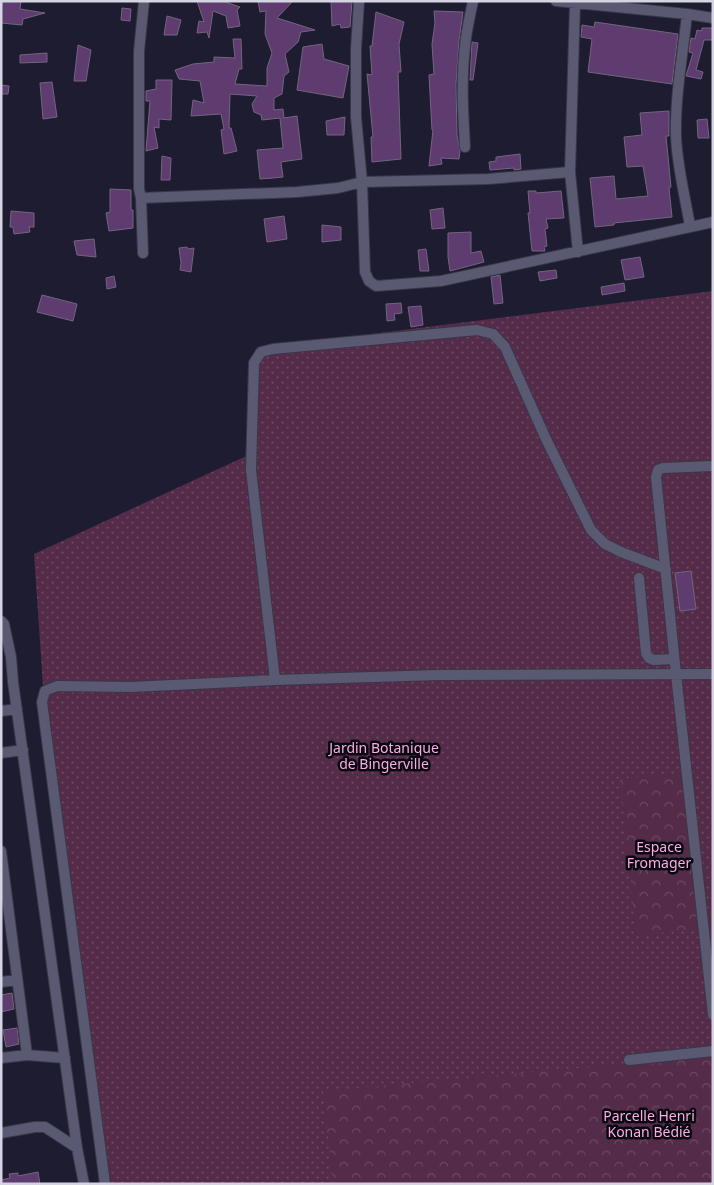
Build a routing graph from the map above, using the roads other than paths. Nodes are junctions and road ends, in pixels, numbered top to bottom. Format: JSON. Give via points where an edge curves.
{"nodes":[{"id":1,"x":144,"y":1,"type":"edge"},
{"id":2,"x":359,"y":1,"type":"edge"},
{"id":3,"x":473,"y":1,"type":"edge"},
{"id":4,"x":556,"y":1,"type":"edge"},
{"id":5,"x":575,"y":4,"type":"junction"},
{"id":6,"x":687,"y":14,"type":"junction"},
{"id":7,"x":713,"y":18,"type":"edge"},
{"id":8,"x":465,"y":147,"type":"dead end"},
{"id":9,"x":570,"y":172,"type":"junction"},
{"id":10,"x":362,"y":182,"type":"junction"},
{"id":11,"x":141,"y":198,"type":"junction"},
{"id":12,"x":713,"y":222,"type":"edge"},
{"id":13,"x":690,"y":226,"type":"junction"},
{"id":14,"x":578,"y":252,"type":"junction"},
{"id":15,"x":143,"y":253,"type":"dead end"},
{"id":16,"x":713,"y":466,"type":"edge"},
{"id":17,"x":666,"y":569,"type":"junction"},
{"id":18,"x":639,"y":578,"type":"dead end"},
{"id":19,"x":1,"y":621,"type":"edge"},
{"id":20,"x":674,"y":659,"type":"junction"},
{"id":21,"x":676,"y":674,"type":"junction"},
{"id":22,"x":713,"y":674,"type":"edge"},
{"id":23,"x":1,"y":677,"type":"edge"},
{"id":24,"x":275,"y":680,"type":"junction"},
{"id":25,"x":12,"y":682,"type":"junction"},
{"id":26,"x":17,"y":709,"type":"junction"},
{"id":27,"x":1,"y":711,"type":"edge"},
{"id":28,"x":23,"y":750,"type":"junction"},
{"id":29,"x":1,"y":753,"type":"edge"},
{"id":30,"x":1,"y":851,"type":"edge"},
{"id":31,"x":5,"y":911,"type":"edge"},
{"id":32,"x":17,"y":980,"type":"junction"},
{"id":33,"x":1,"y":982,"type":"edge"},
{"id":34,"x":713,"y":1015,"type":"edge"},
{"id":35,"x":713,"y":1051,"type":"edge"},
{"id":36,"x":27,"y":1055,"type":"junction"},
{"id":37,"x":1,"y":1058,"type":"edge"},
{"id":38,"x":65,"y":1058,"type":"junction"},
{"id":39,"x":629,"y":1060,"type":"dead end"},
{"id":40,"x":1,"y":1133,"type":"edge"},
{"id":41,"x":77,"y":1148,"type":"junction"},
{"id":42,"x":84,"y":1184,"type":"edge"},
{"id":43,"x":105,"y":1184,"type":"edge"}],
"edges":[{"from":1,"to":11,"type":"street","via":[[139,51]]},
{"from":2,"to":10,"type":"street","via":[[356,117]]},
{"from":3,"to":8,"type":"street","via":[[463,71]]},
{"from":4,"to":5,"type":"street"},
{"from":5,"to":6,"type":"street"},
{"from":5,"to":9,"type":"street"},
{"from":6,"to":7,"type":"street"},
{"from":6,"to":13,"type":"street","via":[[676,135]]},
{"from":9,"to":10,"type":"street","via":[[488,179]]},
{"from":9,"to":14,"type":"street"},
{"from":10,"to":11,"type":"street","via":[[297,192]]},
{"from":10,"to":14,"type":"street","via":[[365,272],[376,286],[442,281]]},
{"from":11,"to":15,"type":"street"},
{"from":12,"to":13,"type":"street"},
{"from":13,"to":14,"type":"street"},
{"from":16,"to":17,"type":"street","via":[[658,470],[656,477]]},
{"from":17,"to":20,"type":"street"},
{"from":17,"to":24,"type":"street","via":[[605,544],[591,530],[505,347],[493,334],[477,330],[260,352],[254,363],[251,470]]},
{"from":18,"to":20,"type":"street","via":[[646,653],[654,660]]},
{"from":19,"to":25,"type":"street","via":[[11,657]]},
{"from":20,"to":21,"type":"street"},
{"from":21,"to":22,"type":"street"},
{"from":21,"to":24,"type":"street","via":[[439,675]]},
{"from":21,"to":34,"type":"street"},
{"from":23,"to":25,"type":"street"},
{"from":24,"to":43,"type":"street","via":[[141,687],[57,686],[45,691],[42,702]]},
{"from":25,"to":26,"type":"street"},
{"from":26,"to":27,"type":"street"},
{"from":26,"to":28,"type":"street"},
{"from":28,"to":29,"type":"street"},
{"from":28,"to":38,"type":"street"},
{"from":30,"to":31,"type":"street"},
{"from":31,"to":32,"type":"street"},
{"from":32,"to":33,"type":"street"},
{"from":32,"to":36,"type":"street"},
{"from":35,"to":39,"type":"street"},
{"from":36,"to":37,"type":"street"},
{"from":36,"to":38,"type":"street"},
{"from":38,"to":41,"type":"street"},
{"from":40,"to":41,"type":"street","via":[[45,1127]]},
{"from":41,"to":42,"type":"street"}]}
